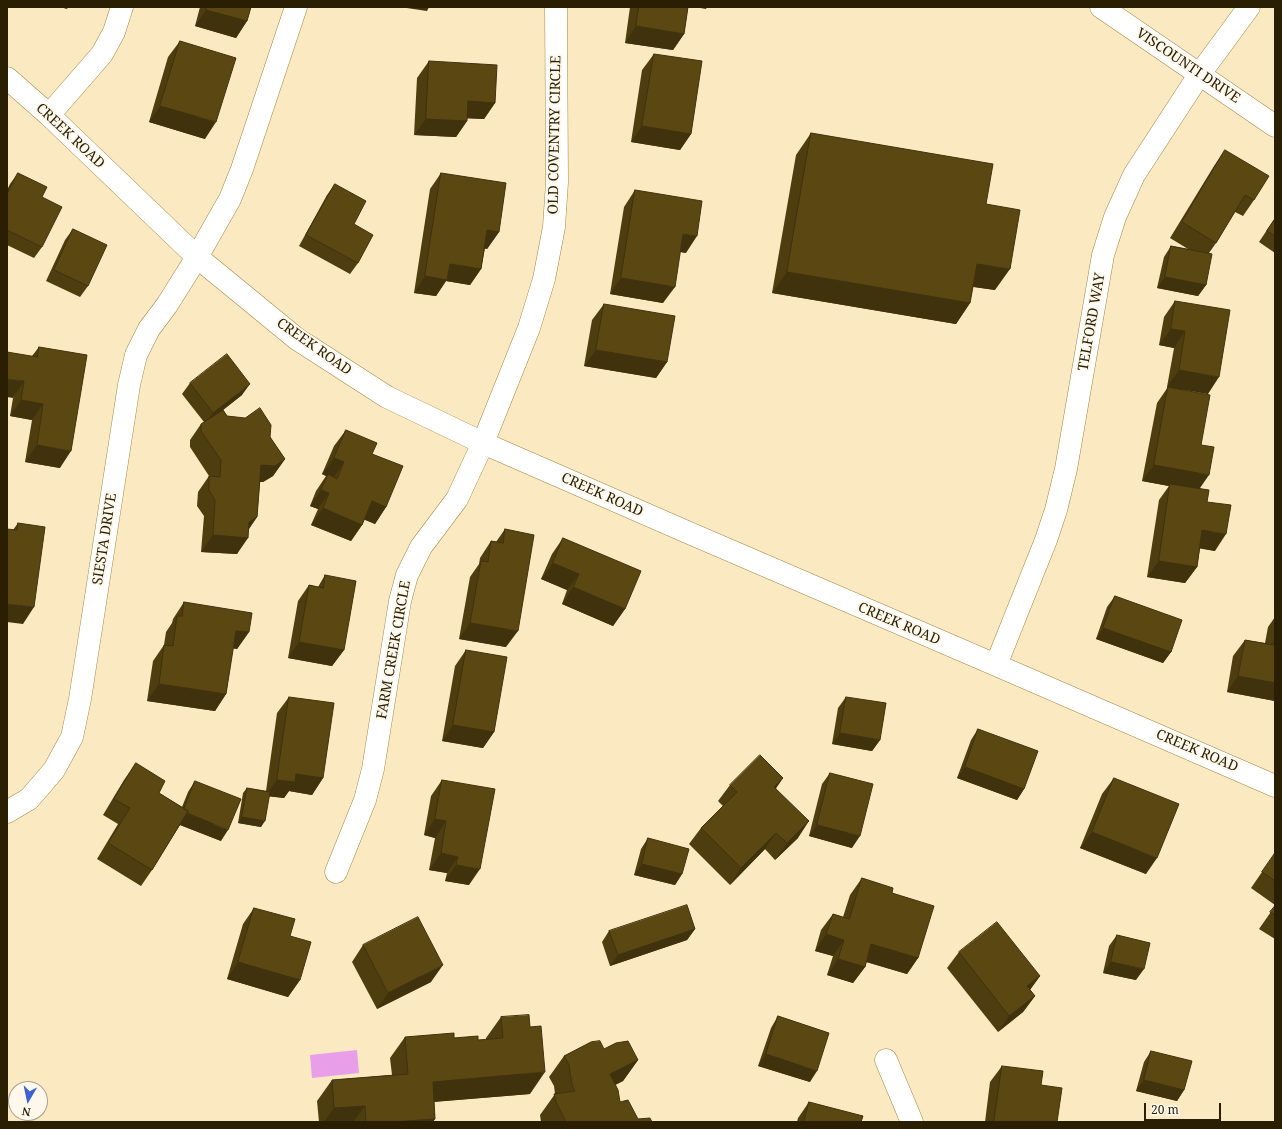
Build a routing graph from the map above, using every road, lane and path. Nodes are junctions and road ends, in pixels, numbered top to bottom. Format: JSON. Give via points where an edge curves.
{"nodes":[{"id":1,"x":122,"y":7,"type":"edge"},
{"id":2,"x":296,"y":7,"type":"edge"},
{"id":3,"x":556,"y":7,"type":"edge"},
{"id":4,"x":1101,"y":7,"type":"edge"},
{"id":5,"x":1249,"y":7,"type":"edge"},
{"id":6,"x":1199,"y":75,"type":"junction"},
{"id":7,"x":7,"y":78,"type":"edge"},
{"id":8,"x":49,"y":115,"type":"junction"},
{"id":9,"x":1275,"y":126,"type":"edge"},
{"id":10,"x":197,"y":256,"type":"junction"},
{"id":11,"x":483,"y":442,"type":"junction"},
{"id":12,"x":996,"y":664,"type":"junction"},
{"id":13,"x":1275,"y":786,"type":"edge"},
{"id":14,"x":7,"y":812,"type":"edge"},
{"id":15,"x":336,"y":872,"type":"dead end"},
{"id":16,"x":886,"y":1060,"type":"dead end"},
{"id":17,"x":912,"y":1122,"type":"edge"}],
"edges":[{"from":1,"to":8,"type":"street","via":[[114,32],[102,54]]},
{"from":2,"to":10,"type":"street","name":"SIESTA DRIVE","via":[[242,169],[230,199]]},
{"from":3,"to":11,"type":"street","name":"OLD COVENTRY CIRCLE","via":[[557,182],[554,227],[544,279],[529,328]]},
{"from":4,"to":6,"type":"street","name":"VISCOUNTI DRIVE"},
{"from":5,"to":6,"type":"street","name":"TELFORD WAY"},
{"from":6,"to":9,"type":"street","name":"VISCOUNTI DRIVE"},
{"from":6,"to":12,"type":"street","name":"TELFORD WAY","via":[[1134,175],[1115,217],[1103,254],[1066,469],[1056,510]]},
{"from":7,"to":8,"type":"street","name":"CREEK ROAD"},
{"from":8,"to":10,"type":"street","name":"CREEK ROAD"},
{"from":10,"to":11,"type":"street","name":"CREEK ROAD","via":[[304,343],[387,397]]},
{"from":10,"to":14,"type":"street","name":"SIESTA DRIVE","via":[[149,329],[136,355],[72,737],[54,770],[29,799]]},
{"from":11,"to":12,"type":"street","name":"CREEK ROAD","via":[[789,577]]},
{"from":11,"to":15,"type":"street","name":"FARM CREEK CIRCLE","via":[[456,499],[421,547],[407,575],[400,600],[373,769],[365,800]]},
{"from":12,"to":13,"type":"street","name":"CREEK ROAD"},
{"from":16,"to":17,"type":"street"}]}
